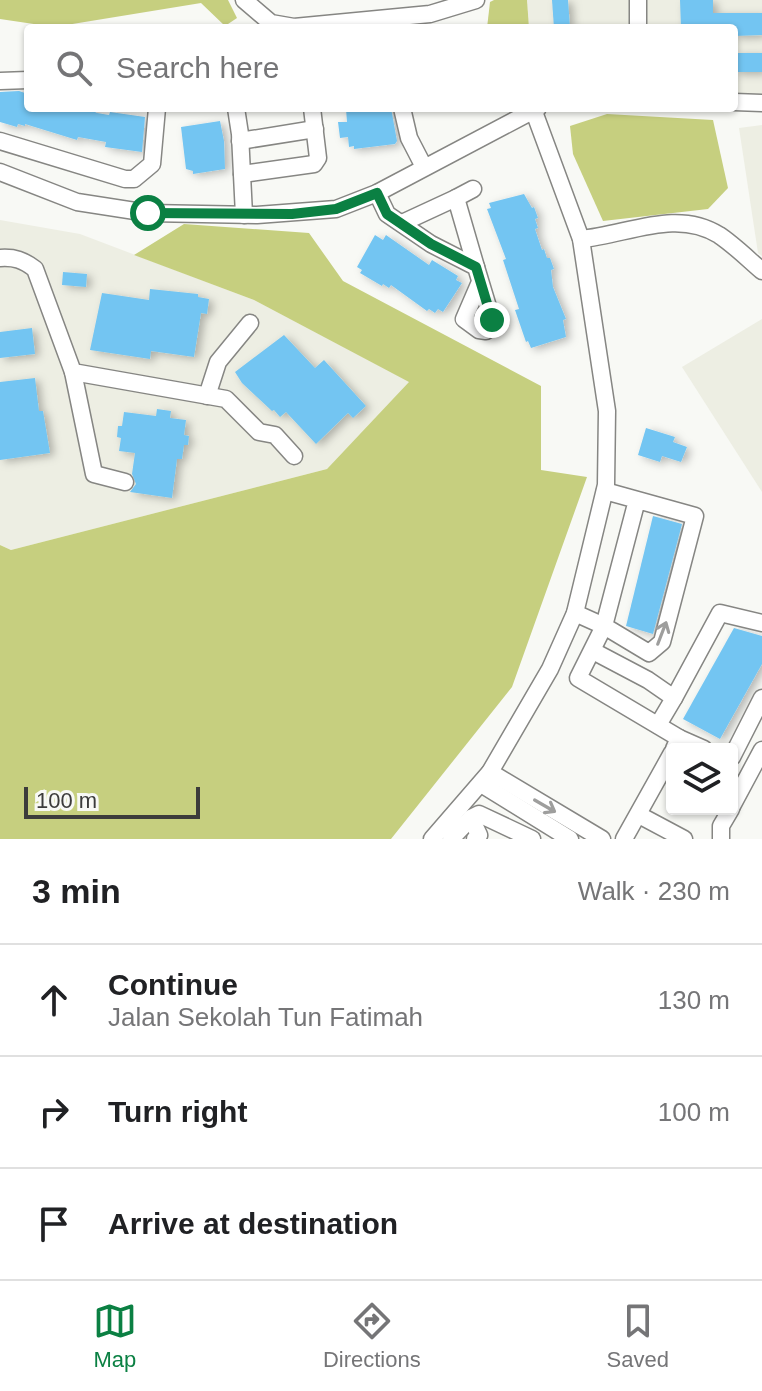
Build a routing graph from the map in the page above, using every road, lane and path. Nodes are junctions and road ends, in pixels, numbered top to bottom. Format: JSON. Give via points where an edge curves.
{"nodes":[{"id":1,"x":244,"y":0,"type":"edge"},
{"id":2,"x":476,"y":0,"type":"edge"},
{"id":3,"x":638,"y":0,"type":"edge"},
{"id":4,"x":277,"y":24,"type":"edge"},
{"id":5,"x":325,"y":24,"type":"edge"},
{"id":6,"x":638,"y":24,"type":"edge"},
{"id":7,"x":24,"y":80,"type":"edge"},
{"id":8,"x":0,"y":81,"type":"edge"},
{"id":9,"x":738,"y":102,"type":"edge"},
{"id":10,"x":762,"y":103,"type":"edge"},
{"id":11,"x":157,"y":112,"type":"edge"},
{"id":12,"x":236,"y":112,"type":"edge"},
{"id":13,"x":313,"y":112,"type":"edge"},
{"id":14,"x":403,"y":112,"type":"edge"},
{"id":15,"x":529,"y":112,"type":"edge"},
{"id":16,"x":536,"y":112,"type":"edge"},
{"id":17,"x":315,"y":129,"type":"junction"},
{"id":18,"x":0,"y":141,"type":"edge"},
{"id":19,"x":240,"y":141,"type":"junction"},
{"id":20,"x":424,"y":167,"type":"junction"},
{"id":21,"x":0,"y":172,"type":"edge"},
{"id":22,"x":242,"y":174,"type":"junction"},
{"id":23,"x":473,"y":189,"type":"dead end"},
{"id":24,"x":377,"y":193,"type":"junction"},
{"id":25,"x":456,"y":198,"type":"junction"},
{"id":26,"x":244,"y":215,"type":"junction"},
{"id":27,"x":402,"y":223,"type":"junction"},
{"id":28,"x":581,"y":239,"type":"junction"},
{"id":29,"x":0,"y":258,"type":"edge"},
{"id":30,"x":762,"y":271,"type":"edge"},
{"id":31,"x":250,"y":323,"type":"dead end"},
{"id":32,"x":73,"y":372,"type":"junction"},
{"id":33,"x":207,"y":396,"type":"junction"},
{"id":34,"x":294,"y":456,"type":"dead end"},
{"id":35,"x":125,"y":482,"type":"dead end"},
{"id":36,"x":606,"y":483,"type":"junction"},
{"id":37,"x":637,"y":500,"type":"junction"},
{"id":38,"x":575,"y":613,"type":"junction"},
{"id":39,"x":762,"y":623,"type":"edge"},
{"id":40,"x":604,"y":626,"type":"junction"},
{"id":41,"x":593,"y":651,"type":"junction"},
{"id":42,"x":674,"y":698,"type":"junction"},
{"id":43,"x":762,"y":698,"type":"edge"},
{"id":44,"x":658,"y":725,"type":"junction"},
{"id":45,"x":672,"y":743,"type":"edge"},
{"id":46,"x":738,"y":745,"type":"edge"},
{"id":47,"x":762,"y":750,"type":"edge"},
{"id":48,"x":666,"y":764,"type":"edge"},
{"id":49,"x":485,"y":778,"type":"junction"},
{"id":50,"x":738,"y":795,"type":"edge"},
{"id":51,"x":639,"y":815,"type":"junction"},
{"id":52,"x":727,"y":815,"type":"edge"},
{"id":53,"x":471,"y":818,"type":"junction"},
{"id":54,"x":432,"y":839,"type":"edge"},
{"id":55,"x":451,"y":839,"type":"edge"},
{"id":56,"x":475,"y":839,"type":"edge"},
{"id":57,"x":532,"y":839,"type":"edge"},
{"id":58,"x":570,"y":839,"type":"edge"},
{"id":59,"x":602,"y":839,"type":"edge"},
{"id":60,"x":624,"y":839,"type":"edge"},
{"id":61,"x":684,"y":839,"type":"edge"},
{"id":62,"x":721,"y":839,"type":"edge"}],
"edges":[{"from":1,"to":4,"type":"street"},
{"from":2,"to":5,"type":"street","via":[[430,14]]},
{"from":3,"to":6,"type":"street"},
{"from":7,"to":8,"type":"street"},
{"from":9,"to":10,"type":"street"},
{"from":11,"to":18,"type":"street","via":[[152,164],[134,179]]},
{"from":12,"to":19,"type":"street"},
{"from":13,"to":17,"type":"street"},
{"from":14,"to":20,"type":"street"},
{"from":15,"to":20,"type":"street"},
{"from":16,"to":28,"type":"street"},
{"from":17,"to":19,"type":"street"},
{"from":17,"to":22,"type":"street","via":[[314,164]]},
{"from":19,"to":22,"type":"street"},
{"from":20,"to":24,"type":"street"},
{"from":21,"to":26,"type":"street","via":[[77,202],[148,213]]},
{"from":22,"to":26,"type":"street"},
{"from":23,"to":25,"type":"street"},
{"from":24,"to":26,"type":"street","via":[[336,209]]},
{"from":24,"to":27,"type":"street","via":[[387,214]]},
{"from":25,"to":27,"type":"street"},
{"from":25,"to":27,"type":"street","via":[[478,275]]},
{"from":28,"to":30,"type":"street","via":[[678,222],[695,224],[719,235]]},
{"from":28,"to":36,"type":"street","via":[[615,411]]},
{"from":29,"to":32,"type":"street","via":[[24,260],[35,269]]},
{"from":31,"to":33,"type":"street","via":[[218,362]]},
{"from":32,"to":33,"type":"street"},
{"from":32,"to":35,"type":"street","via":[[94,474]]},
{"from":33,"to":34,"type":"street","via":[[226,399],[259,432],[275,435]]},
{"from":36,"to":37,"type":"street"},
{"from":36,"to":38,"type":"street"},
{"from":37,"to":40,"type":"street"},
{"from":40,"to":37,"type":"street","one_way":true,"via":[[649,653],[662,642],[695,516]]},
{"from":38,"to":40,"type":"street"},
{"from":38,"to":49,"type":"street","via":[[550,669]]},
{"from":39,"to":42,"type":"street","via":[[720,613]]},
{"from":40,"to":41,"type":"street"},
{"from":41,"to":42,"type":"street"},
{"from":41,"to":44,"type":"street","via":[[578,678]]},
{"from":42,"to":44,"type":"street"},
{"from":43,"to":46,"type":"street"},
{"from":44,"to":45,"type":"street"},
{"from":47,"to":50,"type":"street"},
{"from":48,"to":51,"type":"street"},
{"from":49,"to":54,"type":"street"},
{"from":49,"to":58,"type":"street"},
{"from":49,"to":59,"type":"street","one_way":true},
{"from":51,"to":60,"type":"street"},
{"from":51,"to":61,"type":"street"},
{"from":52,"to":62,"type":"street"},
{"from":53,"to":55,"type":"street"},
{"from":53,"to":56,"type":"street","via":[[479,835]]},
{"from":53,"to":57,"type":"street","via":[[487,816]]}]}
